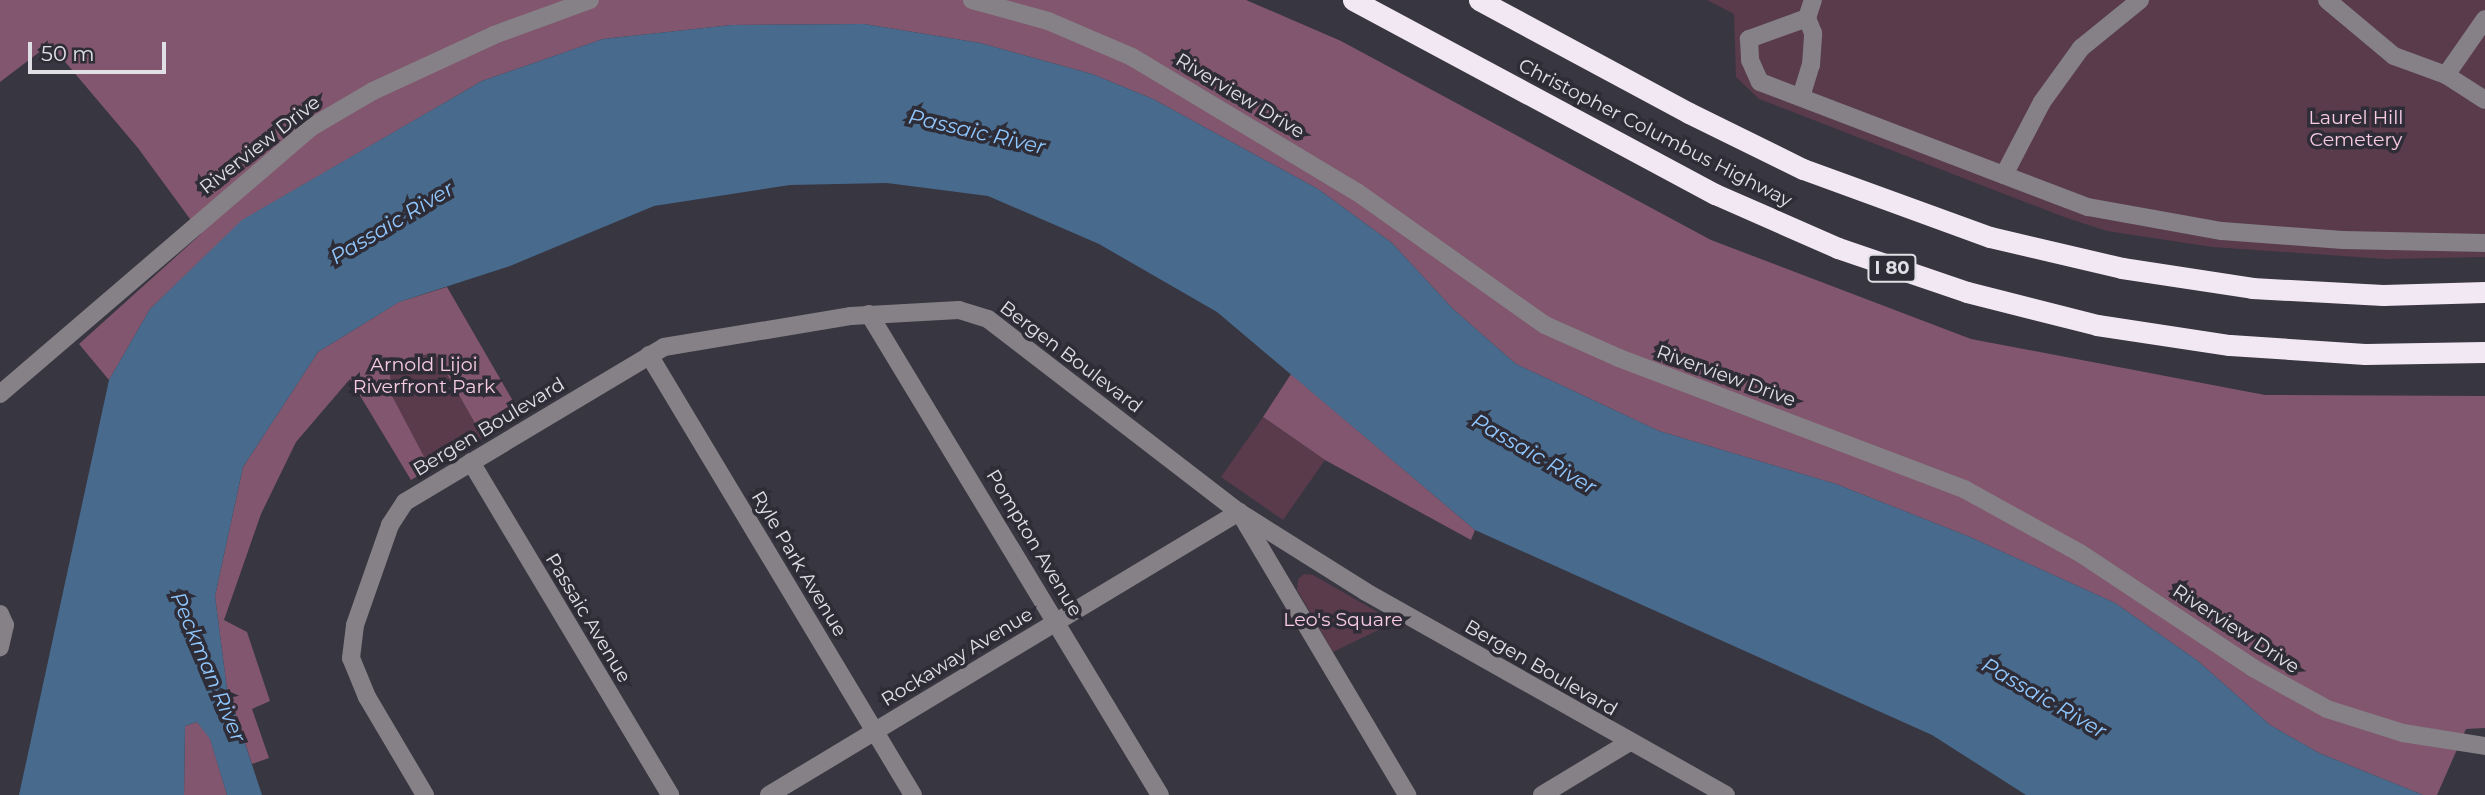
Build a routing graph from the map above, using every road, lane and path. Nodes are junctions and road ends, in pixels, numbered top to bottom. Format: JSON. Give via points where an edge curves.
{"nodes":[{"id":1,"x":590,"y":0,"type":"edge"},
{"id":2,"x":972,"y":0,"type":"edge"},
{"id":3,"x":1353,"y":0,"type":"edge"},
{"id":4,"x":1479,"y":0,"type":"edge"},
{"id":5,"x":1813,"y":0,"type":"edge"},
{"id":6,"x":2140,"y":0,"type":"edge"},
{"id":7,"x":2327,"y":0,"type":"edge"},
{"id":8,"x":1807,"y":18,"type":"junction"},
{"id":9,"x":2485,"y":19,"type":"edge"},
{"id":10,"x":2446,"y":75,"type":"junction"},
{"id":11,"x":1801,"y":97,"type":"junction"},
{"id":12,"x":2485,"y":100,"type":"edge"},
{"id":13,"x":2004,"y":175,"type":"junction"},
{"id":14,"x":2485,"y":243,"type":"edge"},
{"id":15,"x":2485,"y":292,"type":"edge"},
{"id":16,"x":869,"y":314,"type":"junction"},
{"id":17,"x":2485,"y":352,"type":"edge"},
{"id":18,"x":649,"y":355,"type":"junction"},
{"id":19,"x":0,"y":393,"type":"edge"},
{"id":20,"x":471,"y":462,"type":"junction"},
{"id":21,"x":1239,"y":512,"type":"junction"},
{"id":22,"x":0,"y":614,"type":"edge"},
{"id":23,"x":1057,"y":622,"type":"junction"},
{"id":24,"x":0,"y":647,"type":"edge"},
{"id":25,"x":875,"y":731,"type":"junction"},
{"id":26,"x":1628,"y":743,"type":"junction"},
{"id":27,"x":2485,"y":746,"type":"edge"},
{"id":28,"x":425,"y":795,"type":"edge"},
{"id":29,"x":670,"y":795,"type":"edge"},
{"id":30,"x":769,"y":795,"type":"edge"},
{"id":31,"x":913,"y":795,"type":"edge"},
{"id":32,"x":1160,"y":795,"type":"edge"},
{"id":33,"x":1407,"y":795,"type":"edge"},
{"id":34,"x":1542,"y":795,"type":"edge"},
{"id":35,"x":1726,"y":795,"type":"edge"}],
"edges":[{"from":1,"to":19,"type":"street","name":"Riverview Drive","via":[[494,35],[373,91],[310,128]]},
{"from":2,"to":27,"type":"street","name":"Riverview Drive","via":[[1048,21],[1132,57],[1357,192],[1545,325],[1619,358],[1964,489],[2080,553],[2253,668],[2327,709],[2403,733]]},
{"from":3,"to":17,"type":"highway","name":"Christopher Columbus Highway","number":"I 80","via":[[1715,194],[1838,248],[1941,284],[2097,325],[2230,345],[2352,353]]},
{"from":4,"to":15,"type":"highway","name":"Christopher Columbus Highway","via":[[1803,169],[1990,237],[2122,268],[2252,288],[2383,295]]},
{"from":5,"to":8,"type":"street"},
{"from":6,"to":13,"type":"street","via":[[2081,48],[2042,102]]},
{"from":7,"to":10,"type":"street","via":[[2394,56]]},
{"from":8,"to":11,"type":"street","via":[[1813,33],[1811,65]]},
{"from":8,"to":11,"type":"street","via":[[1749,40],[1750,60],[1760,82]]},
{"from":9,"to":10,"type":"street"},
{"from":10,"to":12,"type":"street"},
{"from":11,"to":13,"type":"street"},
{"from":13,"to":14,"type":"street","via":[[2088,208],[2142,220],[2343,240]]},
{"from":16,"to":18,"type":"street","name":"Bergen Boulevard","via":[[664,347]]},
{"from":16,"to":21,"type":"street","name":"Bergen Boulevard","via":[[959,310],[988,319]]},
{"from":16,"to":23,"type":"street","name":"Pompton Avenue"},
{"from":18,"to":20,"type":"street","name":"Bergen Boulevard"},
{"from":18,"to":25,"type":"street","name":"Ryle Park Avenue"},
{"from":20,"to":28,"type":"street","name":"Bergen Boulevard","via":[[396,512],[352,644],[351,657],[368,697]]},
{"from":20,"to":29,"type":"street","name":"Passaic Avenue"},
{"from":21,"to":23,"type":"street","name":"Rockaway Avenue"},
{"from":21,"to":26,"type":"street","name":"Bergen Boulevard","via":[[1366,592]]},
{"from":21,"to":33,"type":"street"},
{"from":22,"to":24,"type":"street","via":[[5,625]]},
{"from":23,"to":25,"type":"street","name":"Rockaway Avenue"},
{"from":23,"to":32,"type":"street","name":"Pompton Avenue"},
{"from":25,"to":30,"type":"street","name":"Rockaway Avenue"},
{"from":25,"to":31,"type":"street","name":"Ryle Park Avenue"},
{"from":26,"to":34,"type":"street"},
{"from":26,"to":35,"type":"street","name":"Bergen Boulevard"}]}
